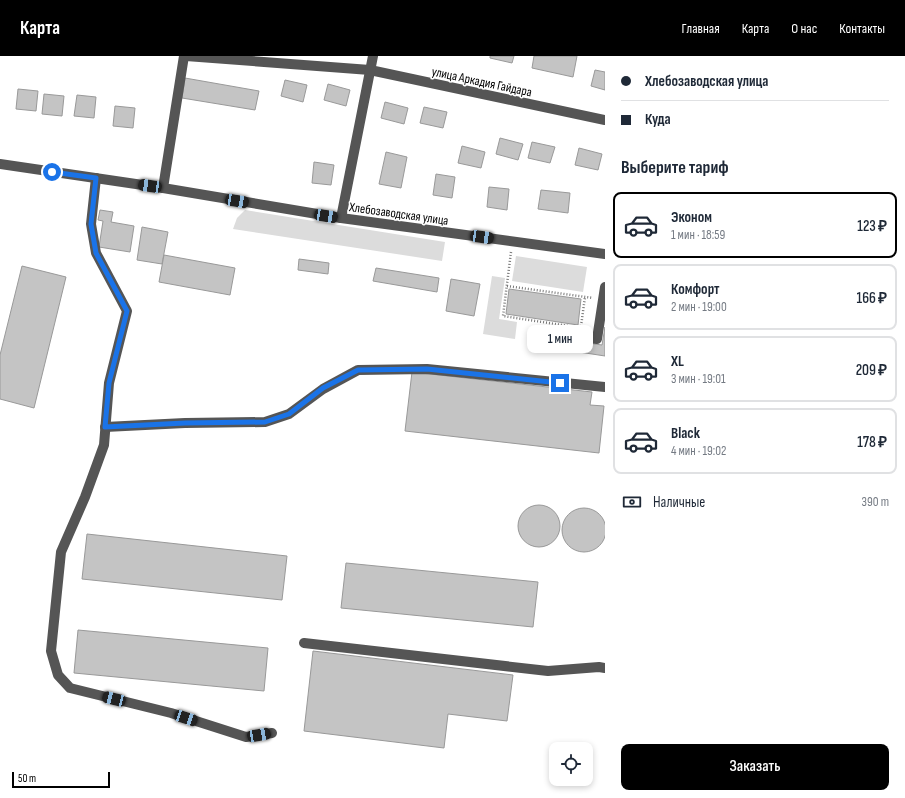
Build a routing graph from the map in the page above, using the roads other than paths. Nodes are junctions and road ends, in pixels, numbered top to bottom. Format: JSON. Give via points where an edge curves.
{"nodes":[{"id":1,"x":185,"y":56,"type":"edge"},
{"id":2,"x":373,"y":56,"type":"edge"},
{"id":3,"x":370,"y":70,"type":"junction"},
{"id":4,"x":605,"y":120,"type":"edge"},
{"id":5,"x":0,"y":164,"type":"edge"},
{"id":6,"x":96,"y":178,"type":"junction"},
{"id":7,"x":163,"y":188,"type":"junction"},
{"id":8,"x":341,"y":218,"type":"junction"},
{"id":9,"x":605,"y":254,"type":"edge"},
{"id":10,"x":605,"y":287,"type":"edge"},
{"id":11,"x":578,"y":337,"type":"dead end"},
{"id":12,"x":605,"y":387,"type":"edge"},
{"id":13,"x":105,"y":427,"type":"junction"},
{"id":14,"x":304,"y":643,"type":"dead end"},
{"id":15,"x":605,"y":668,"type":"edge"},
{"id":16,"x":272,"y":733,"type":"dead end"}],
"edges":[{"from":1,"to":3,"type":"street","name":"улица Аркадия Гайдара"},
{"from":1,"to":7,"type":"street"},
{"from":2,"to":3,"type":"street"},
{"from":3,"to":4,"type":"street","name":"улица Аркадия Гайдара"},
{"from":3,"to":8,"type":"street"},
{"from":5,"to":6,"type":"street","name":"Хлебозаводская улица"},
{"from":6,"to":7,"type":"street","name":"Хлебозаводская улица"},
{"from":6,"to":13,"type":"street","via":[[91,224],[96,253],[127,311],[109,383]]},
{"from":7,"to":8,"type":"street","name":"Хлебозаводская улица"},
{"from":8,"to":9,"type":"street","name":"Хлебозаводская улица"},
{"from":10,"to":11,"type":"street","via":[[597,339]]},
{"from":12,"to":13,"type":"street","via":[[427,369],[358,370],[323,388],[289,414],[265,422]]},
{"from":13,"to":16,"type":"street","via":[[104,445],[85,498],[60,552],[51,651],[58,675],[70,688],[171,713],[246,737]]},
{"from":14,"to":15,"type":"street","via":[[548,671]]}]}
